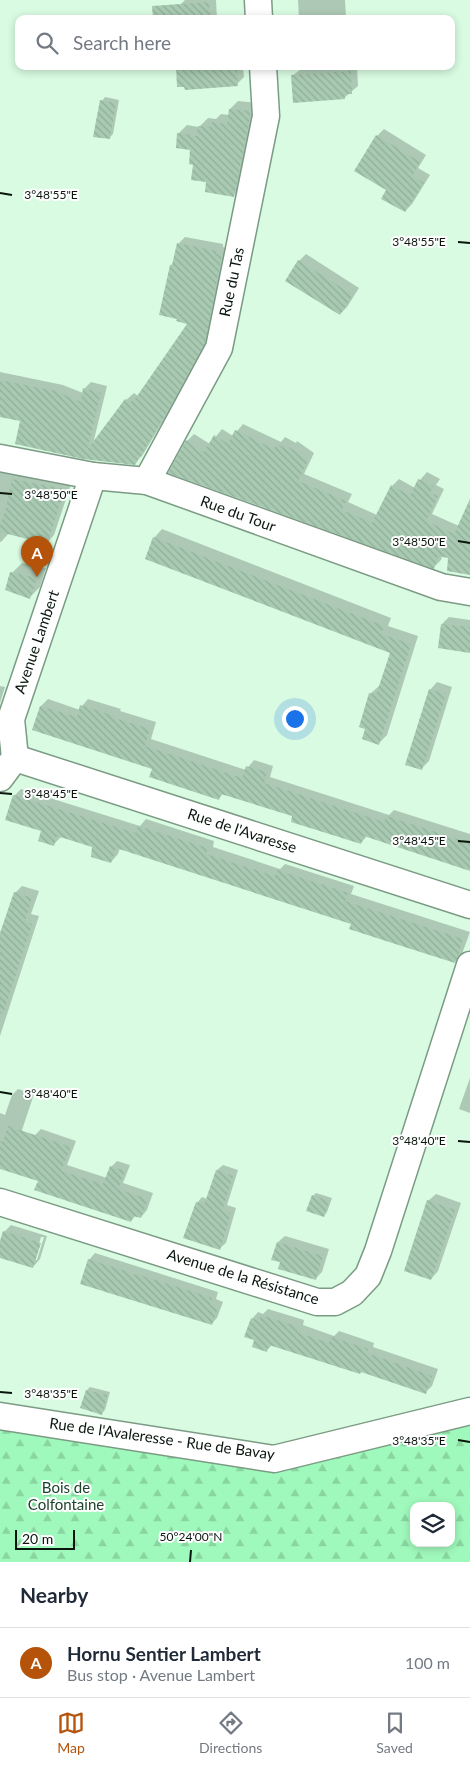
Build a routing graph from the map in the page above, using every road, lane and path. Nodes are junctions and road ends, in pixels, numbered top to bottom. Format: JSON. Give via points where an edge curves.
{"nodes":[{"id":1,"x":258,"y":0,"type":"edge"},
{"id":2,"x":259,"y":15,"type":"edge"},
{"id":3,"x":263,"y":70,"type":"edge"},
{"id":4,"x":0,"y":458,"type":"edge"},
{"id":5,"x":93,"y":476,"type":"junction"},
{"id":6,"x":147,"y":481,"type":"junction"},
{"id":7,"x":470,"y":592,"type":"edge"},
{"id":8,"x":7,"y":768,"type":"edge"},
{"id":9,"x":470,"y":905,"type":"edge"},
{"id":10,"x":470,"y":965,"type":"edge"},
{"id":11,"x":0,"y":1202,"type":"edge"},
{"id":12,"x":470,"y":1411,"type":"edge"},
{"id":13,"x":0,"y":1416,"type":"edge"}],
"edges":[{"from":1,"to":2,"type":"street"},
{"from":3,"to":6,"type":"street","name":"Rue du Tas","via":[[266,116],[219,348]]},
{"from":4,"to":5,"type":"street","name":"Rue du Tour"},
{"from":5,"to":6,"type":"street","name":"Rue du Tour"},
{"from":5,"to":8,"type":"street","name":"Avenue Lambert","via":[[12,719]]},
{"from":6,"to":7,"type":"street","name":"Rue du Tour","via":[[441,587]]},
{"from":8,"to":9,"type":"street","name":"Rue de l'Avaresse"},
{"from":10,"to":11,"type":"street","name":"Avenue de la Résistance","via":[[368,1276],[352,1293],[335,1302],[317,1302]]},
{"from":12,"to":13,"type":"street","name":"Rue de l'Avaleresse - Rue de Bavay","via":[[274,1458]]}]}
